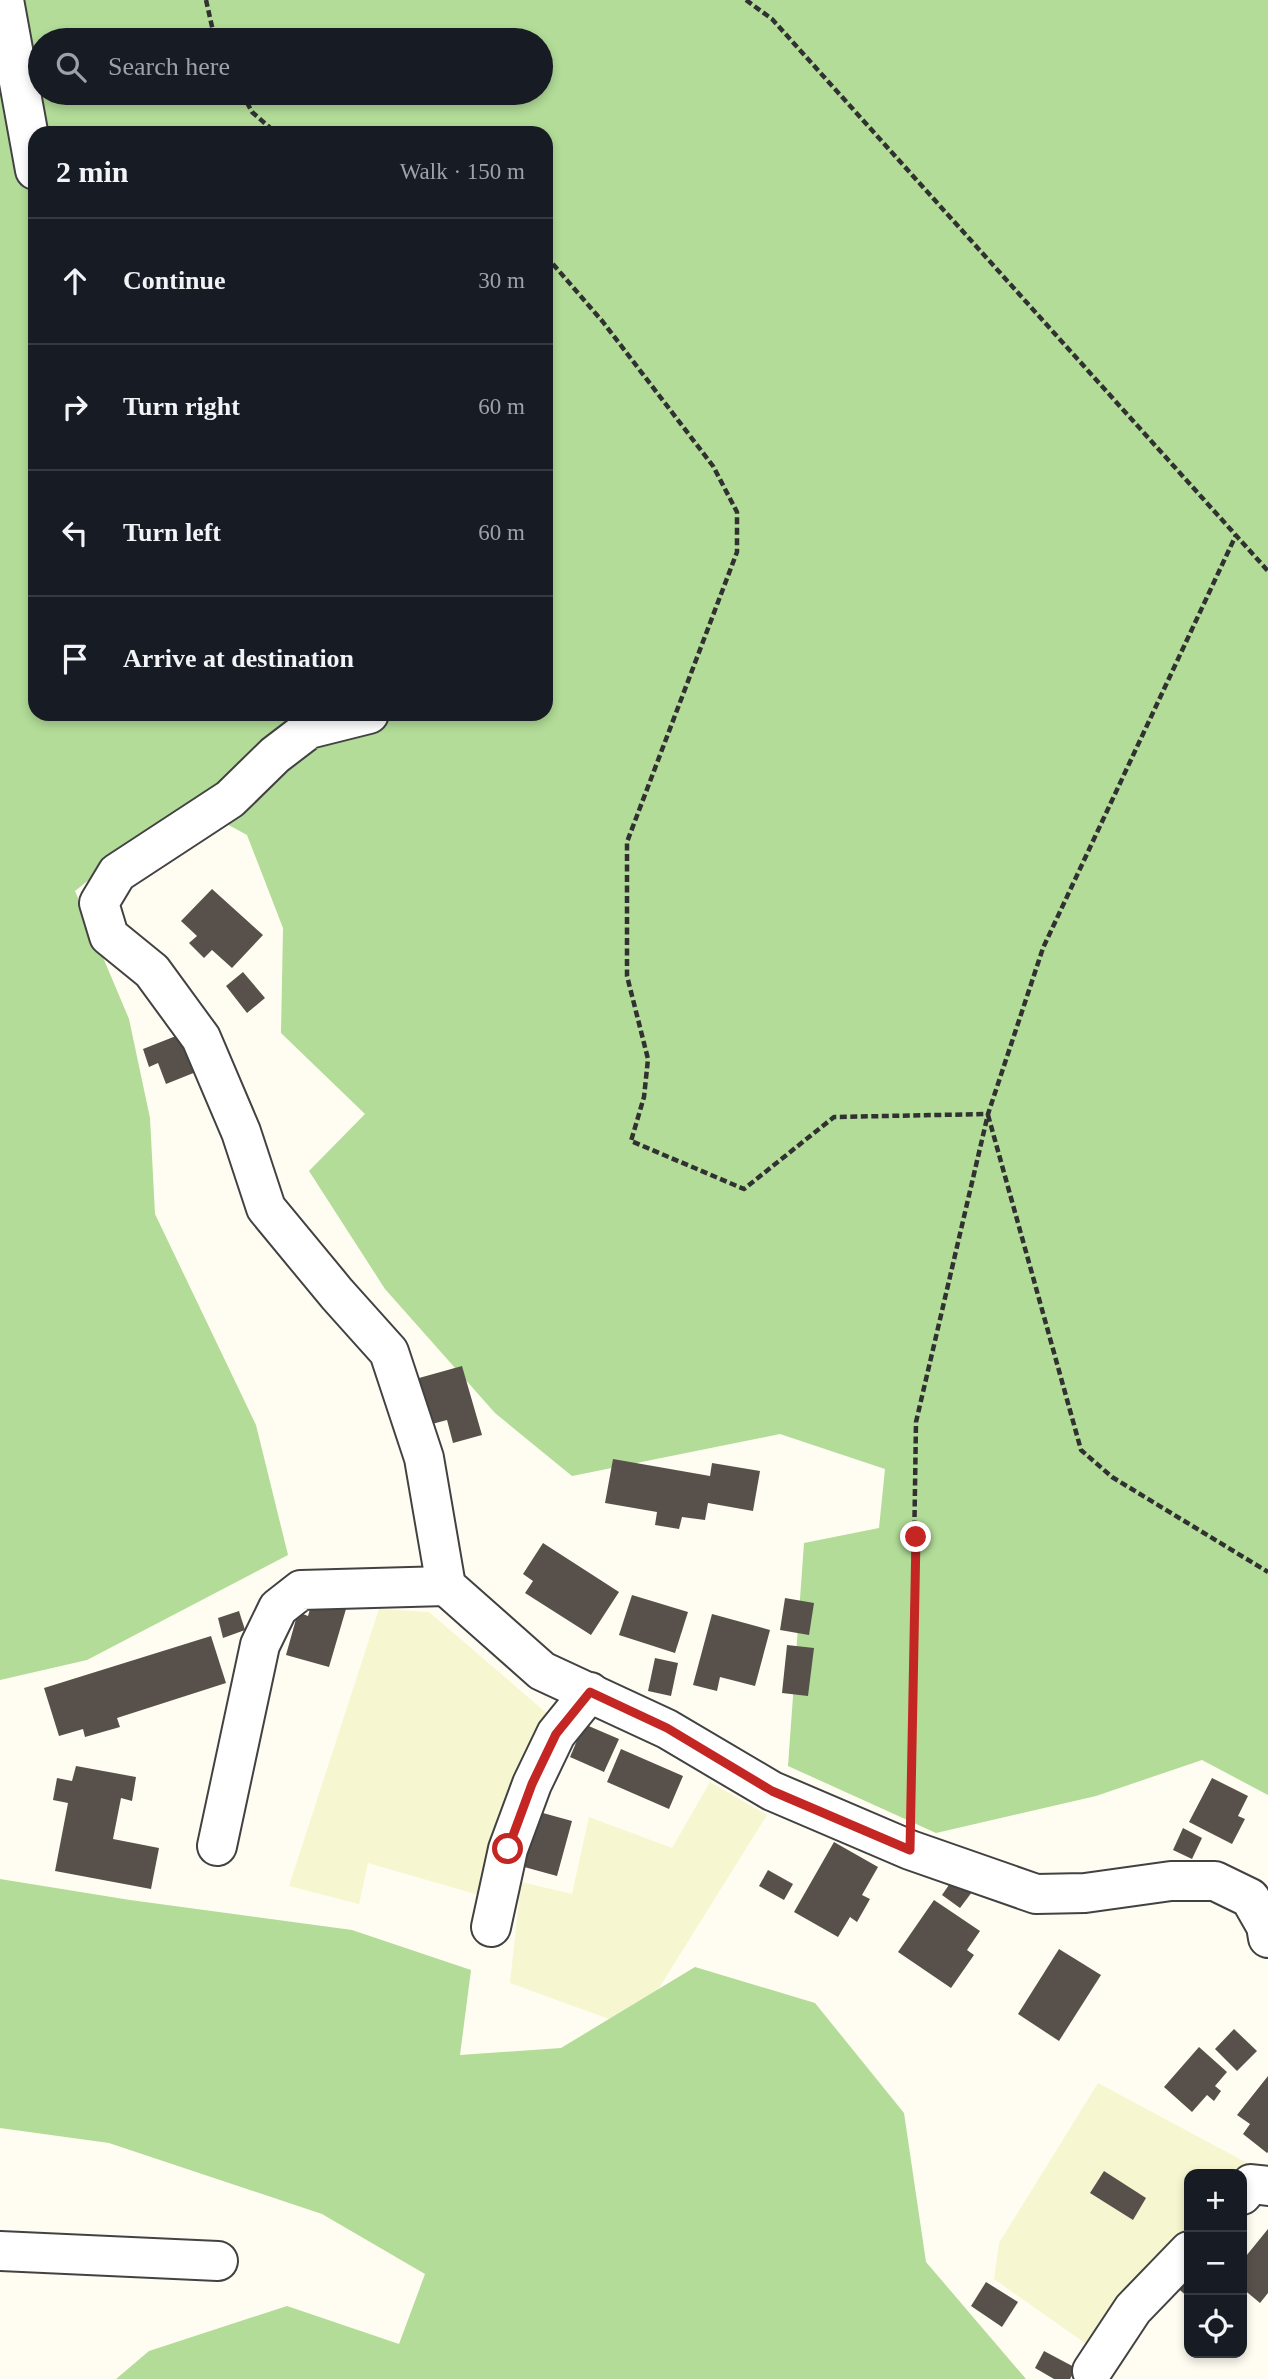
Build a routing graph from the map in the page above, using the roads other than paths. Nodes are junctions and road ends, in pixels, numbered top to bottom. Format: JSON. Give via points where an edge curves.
{"nodes":[{"id":1,"x":4,"y":0,"type":"edge"},
{"id":2,"x":28,"y":132,"type":"edge"},
{"id":3,"x":341,"y":721,"type":"edge"},
{"id":4,"x":446,"y":1586,"type":"junction"},
{"id":5,"x":590,"y":1692,"type":"junction"},
{"id":6,"x":217,"y":1846,"type":"dead end"},
{"id":7,"x":491,"y":1927,"type":"dead end"},
{"id":8,"x":1268,"y":1938,"type":"edge"},
{"id":9,"x":1268,"y":2186,"type":"edge"},
{"id":10,"x":1247,"y":2189,"type":"edge"},
{"id":11,"x":0,"y":2251,"type":"edge"},
{"id":12,"x":1184,"y":2255,"type":"edge"},
{"id":13,"x":218,"y":2261,"type":"dead end"},
{"id":14,"x":1092,"y":2371,"type":"dead end"}],
"edges":[{"from":1,"to":2,"type":"street"},
{"from":3,"to":4,"type":"street","via":[[309,729],[230,799],[117,873],[99,902],[109,936],[152,971],[201,1038],[241,1132],[266,1208],[389,1352],[424,1458]]},
{"from":4,"to":5,"type":"street","via":[[542,1671]]},
{"from":4,"to":6,"type":"street","via":[[301,1590],[278,1608],[260,1646]]},
{"from":5,"to":7,"type":"street","via":[[556,1734],[532,1784],[508,1849]]},
{"from":5,"to":8,"type":"street","via":[[667,1728],[772,1791],[910,1850],[1036,1894],[1215,1881],[1250,1898]]},
{"from":9,"to":10,"type":"street","via":[[1251,2184]]},
{"from":11,"to":13,"type":"street"},
{"from":12,"to":14,"type":"street","via":[[1133,2309]]}]}
